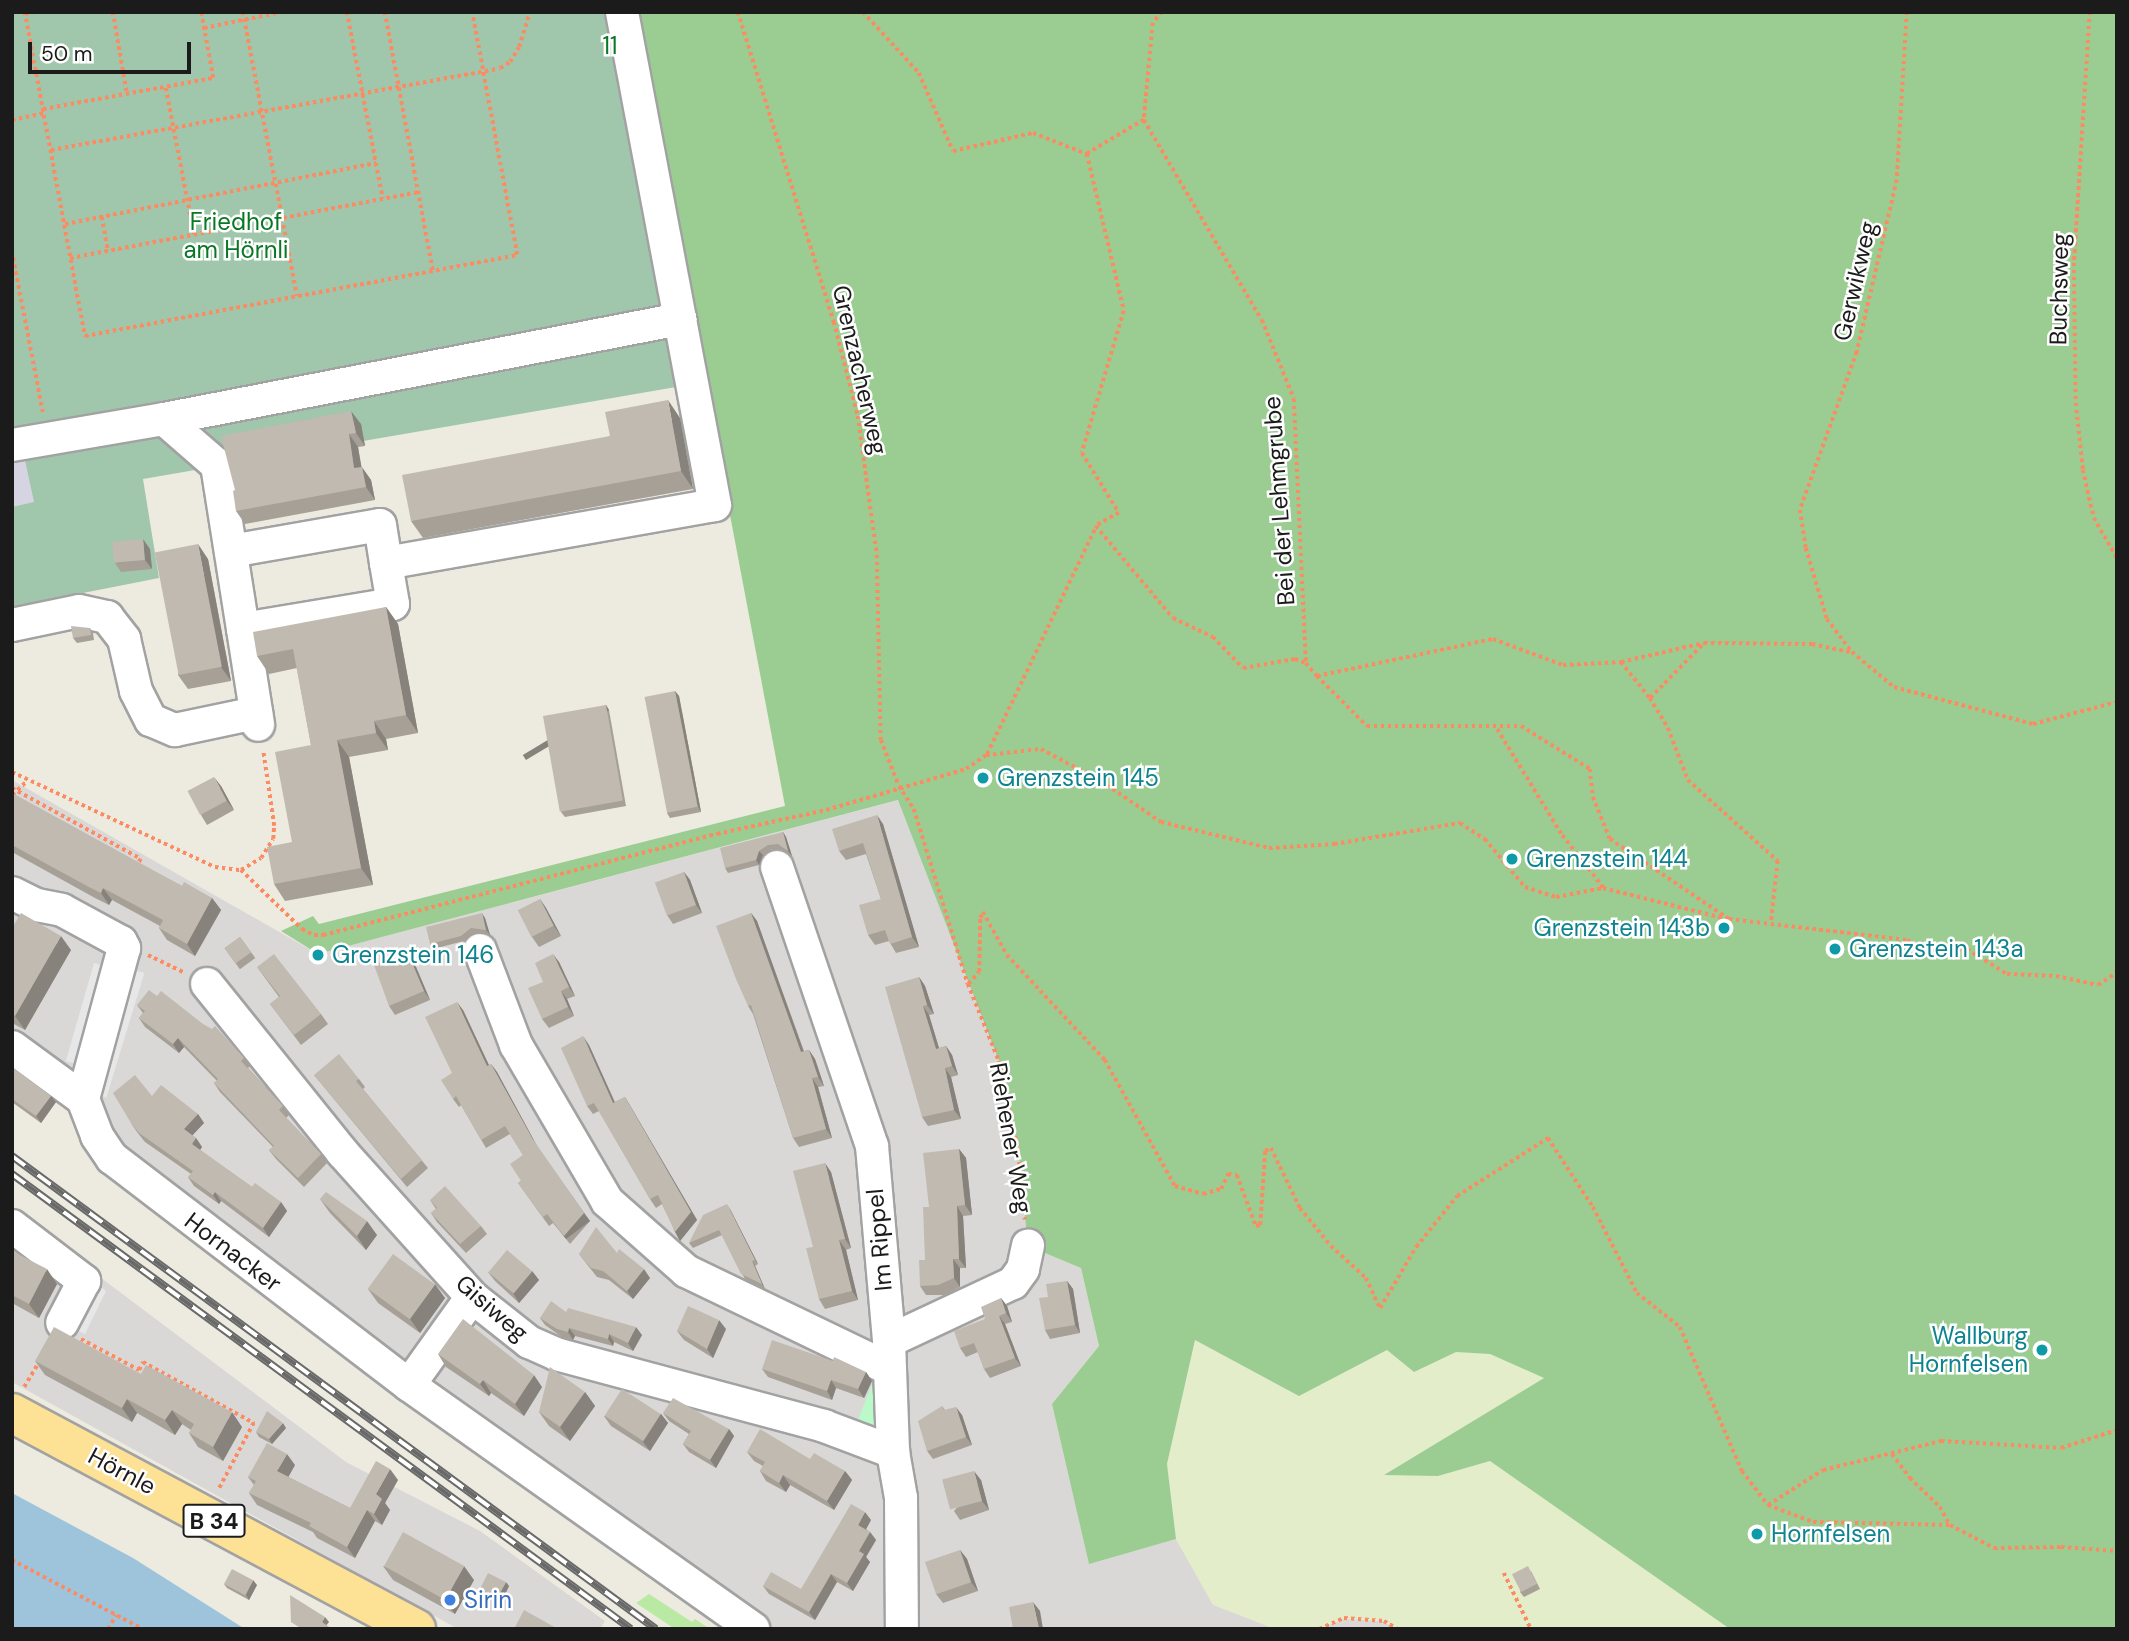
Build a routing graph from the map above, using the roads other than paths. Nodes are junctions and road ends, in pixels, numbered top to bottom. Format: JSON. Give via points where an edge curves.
{"nodes":[{"id":1,"x":622,"y":12,"type":"edge"},
{"id":2,"x":680,"y":319,"type":"junction"},
{"id":3,"x":164,"y":419,"type":"junction"},
{"id":4,"x":12,"y":445,"type":"edge"},
{"id":5,"x":231,"y":551,"type":"junction"},
{"id":6,"x":386,"y":563,"type":"junction"},
{"id":7,"x":12,"y":625,"type":"edge"},
{"id":8,"x":243,"y":629,"type":"junction"},
{"id":9,"x":777,"y":867,"type":"dead end"},
{"id":10,"x":12,"y":892,"type":"edge"},
{"id":11,"x":480,"y":950,"type":"dead end"},
{"id":12,"x":207,"y":985,"type":"road end"},
{"id":13,"x":12,"y":1047,"type":"edge"},
{"id":14,"x":83,"y":1099,"type":"junction"},
{"id":15,"x":12,"y":1226,"type":"edge"},
{"id":16,"x":1028,"y":1246,"type":"road end"},
{"id":17,"x":472,"y":1297,"type":"junction"},
{"id":18,"x":60,"y":1325,"type":"road end"},
{"id":19,"x":890,"y":1355,"type":"junction"},
{"id":20,"x":409,"y":1385,"type":"junction"},
{"id":21,"x":16,"y":1404,"type":"edge"},
{"id":22,"x":893,"y":1452,"type":"junction"},
{"id":23,"x":416,"y":1629,"type":"edge"},
{"id":24,"x":753,"y":1629,"type":"edge"},
{"id":25,"x":902,"y":1629,"type":"edge"}],
"edges":[{"from":1,"to":2,"type":"street"},
{"from":2,"to":3,"type":"street"},
{"from":2,"to":6,"type":"street","via":[[715,505]]},
{"from":3,"to":4,"type":"street"},
{"from":3,"to":5,"type":"street","via":[[217,465]]},
{"from":5,"to":6,"type":"street","via":[[380,524]]},
{"from":5,"to":8,"type":"street"},
{"from":6,"to":8,"type":"street","via":[[393,604]]},
{"from":7,"to":8,"type":"street","via":[[79,611],[107,617],[124,639],[136,691],[151,720],[175,730],[257,719]]},
{"from":9,"to":19,"type":"street","name":"Im Rippel","via":[[872,1146]]},
{"from":10,"to":14,"type":"street","via":[[37,905],[62,910],[121,942],[123,955]]},
{"from":11,"to":19,"type":"street","via":[[516,1045],[607,1201],[685,1271]]},
{"from":12,"to":17,"type":"street","name":"Gisiweg","via":[[342,1152]]},
{"from":13,"to":14,"type":"street"},
{"from":14,"to":20,"type":"street","name":"Hornacker","via":[[103,1147],[123,1169]]},
{"from":15,"to":18,"type":"street","via":[[84,1281]]},
{"from":16,"to":19,"type":"street","name":"Riehener Weg","via":[[1023,1269],[1013,1283]]},
{"from":17,"to":20,"type":"street"},
{"from":17,"to":22,"type":"street","name":"Gisiweg","via":[[541,1348],[824,1426]]},
{"from":19,"to":22,"type":"street","name":"Im Rippel"},
{"from":20,"to":24,"type":"street","name":"Hornacker"},
{"from":21,"to":23,"type":"main road","name":"Hörnle","number":"B 34","via":[[204,1515]]},
{"from":22,"to":25,"type":"street","name":"Im Rippel","via":[[901,1498]]}]}
